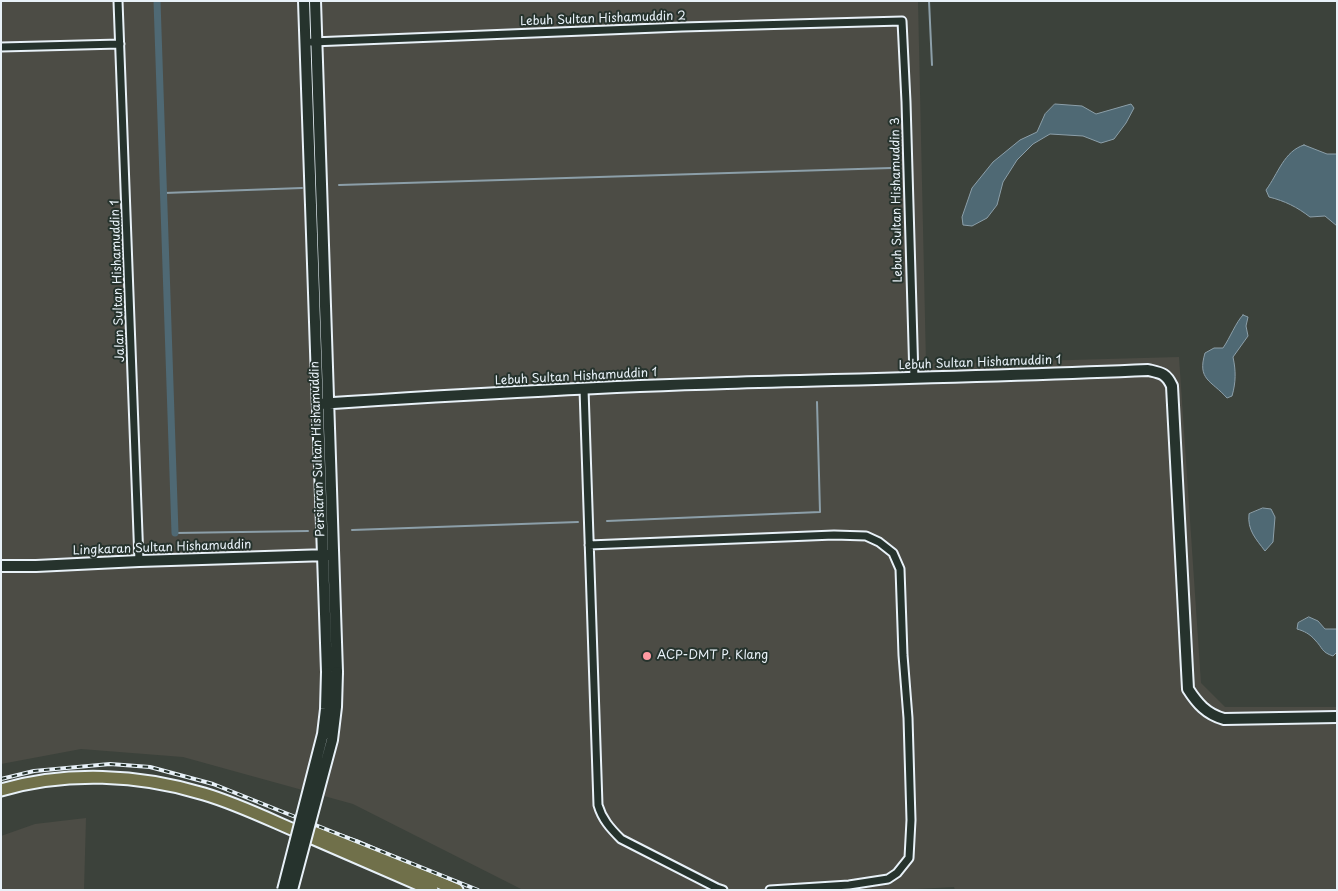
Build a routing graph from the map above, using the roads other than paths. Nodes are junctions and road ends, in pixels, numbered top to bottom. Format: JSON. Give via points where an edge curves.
{"nodes":[{"id":1,"x":118,"y":1,"type":"edge"},
{"id":2,"x":304,"y":1,"type":"edge"},
{"id":3,"x":315,"y":1,"type":"edge"},
{"id":4,"x":902,"y":21,"type":"joint"},
{"id":5,"x":305,"y":42,"type":"junction"},
{"id":6,"x":316,"y":42,"type":"junction"},
{"id":7,"x":120,"y":44,"type":"junction"},
{"id":8,"x":1,"y":47,"type":"edge"},
{"id":9,"x":914,"y":378,"type":"junction"},
{"id":10,"x":584,"y":389,"type":"junction"},
{"id":11,"x":318,"y":404,"type":"junction"},
{"id":12,"x":329,"y":404,"type":"junction"},
{"id":13,"x":589,"y":545,"type":"junction"},
{"id":14,"x":323,"y":555,"type":"junction"},
{"id":15,"x":334,"y":556,"type":"junction"},
{"id":16,"x":139,"y":561,"type":"junction"},
{"id":17,"x":1,"y":566,"type":"edge"},
{"id":18,"x":332,"y":672,"type":"junction"},
{"id":19,"x":1337,"y":717,"type":"edge"},
{"id":20,"x":1,"y":790,"type":"edge"},
{"id":21,"x":242,"y":808,"type":"junction"},
{"id":22,"x":283,"y":890,"type":"edge"},
{"id":23,"x":292,"y":890,"type":"edge"},
{"id":24,"x":432,"y":890,"type":"edge"},
{"id":25,"x":457,"y":890,"type":"edge"},
{"id":26,"x":724,"y":890,"type":"edge"},
{"id":27,"x":770,"y":890,"type":"edge"}],
"edges":[{"from":1,"to":7,"type":"street","name":"Jalan Sultan Hishamuddin 1"},
{"from":2,"to":5,"type":"street","name":"Persiaran Sultan Hishamuddin"},
{"from":3,"to":6,"type":"street","name":"Persiaran Sultan Hishamuddin"},
{"from":4,"to":6,"type":"street","name":"Lebuh Sultan Hishamuddin 2"},
{"from":4,"to":9,"type":"street","name":"Lebuh Sultan Hishamuddin 3"},
{"from":5,"to":6,"type":"street","name":"Lebuh Sultan Hishamuddin 2"},
{"from":5,"to":11,"type":"street","name":"Persiaran Sultan Hishamuddin"},
{"from":6,"to":12,"type":"street","name":"Persiaran Sultan Hishamuddin"},
{"from":7,"to":8,"type":"street"},
{"from":7,"to":16,"type":"street","name":"Jalan Sultan Hishamuddin 1"},
{"from":9,"to":10,"type":"street","name":"Lebuh Sultan Hishamuddin 1"},
{"from":9,"to":19,"type":"street","name":"Lebuh Sultan Hishamuddin 1","via":[[1148,370],[1168,377],[1172,386],[1188,689],[1199,706],[1215,717]]},
{"from":10,"to":12,"type":"street","name":"Lebuh Sultan Hishamuddin 1"},
{"from":10,"to":13,"type":"street"},
{"from":11,"to":12,"type":"street","name":"Lebuh Sultan Hishamuddin 1"},
{"from":11,"to":14,"type":"street","name":"Persiaran Sultan Hishamuddin"},
{"from":12,"to":15,"type":"street","name":"Persiaran Sultan Hishamuddin"},
{"from":13,"to":26,"type":"street","via":[[596,770],[601,816],[621,839]]},
{"from":13,"to":27,"type":"street","via":[[834,535],[866,536],[893,553],[900,569],[908,718],[909,858],[888,879]]},
{"from":14,"to":15,"type":"street","name":"Lingkaran Sultan Hishamuddin"},
{"from":14,"to":16,"type":"street","name":"Lingkaran Sultan Hishamuddin"},
{"from":14,"to":18,"type":"street","name":"Persiaran Sultan Hishamuddin"},
{"from":15,"to":18,"type":"street","name":"Persiaran Sultan Hishamuddin"},
{"from":16,"to":17,"type":"street","name":"Lingkaran Sultan Hishamuddin"},
{"from":18,"to":22,"type":"street","name":"Persiaran Sultan Hishamuddin","bridge":true,"via":[[323,734]]},
{"from":18,"to":23,"type":"street","name":"Persiaran Sultan Hishamuddin","bridge":true,"via":[[336,707],[332,740]]},
{"from":20,"to":21,"type":"main road","via":[[72,778],[122,779],[184,789]]},
{"from":21,"to":24,"type":"main road"},
{"from":21,"to":25,"type":"main road","via":[[332,837]]}]}
